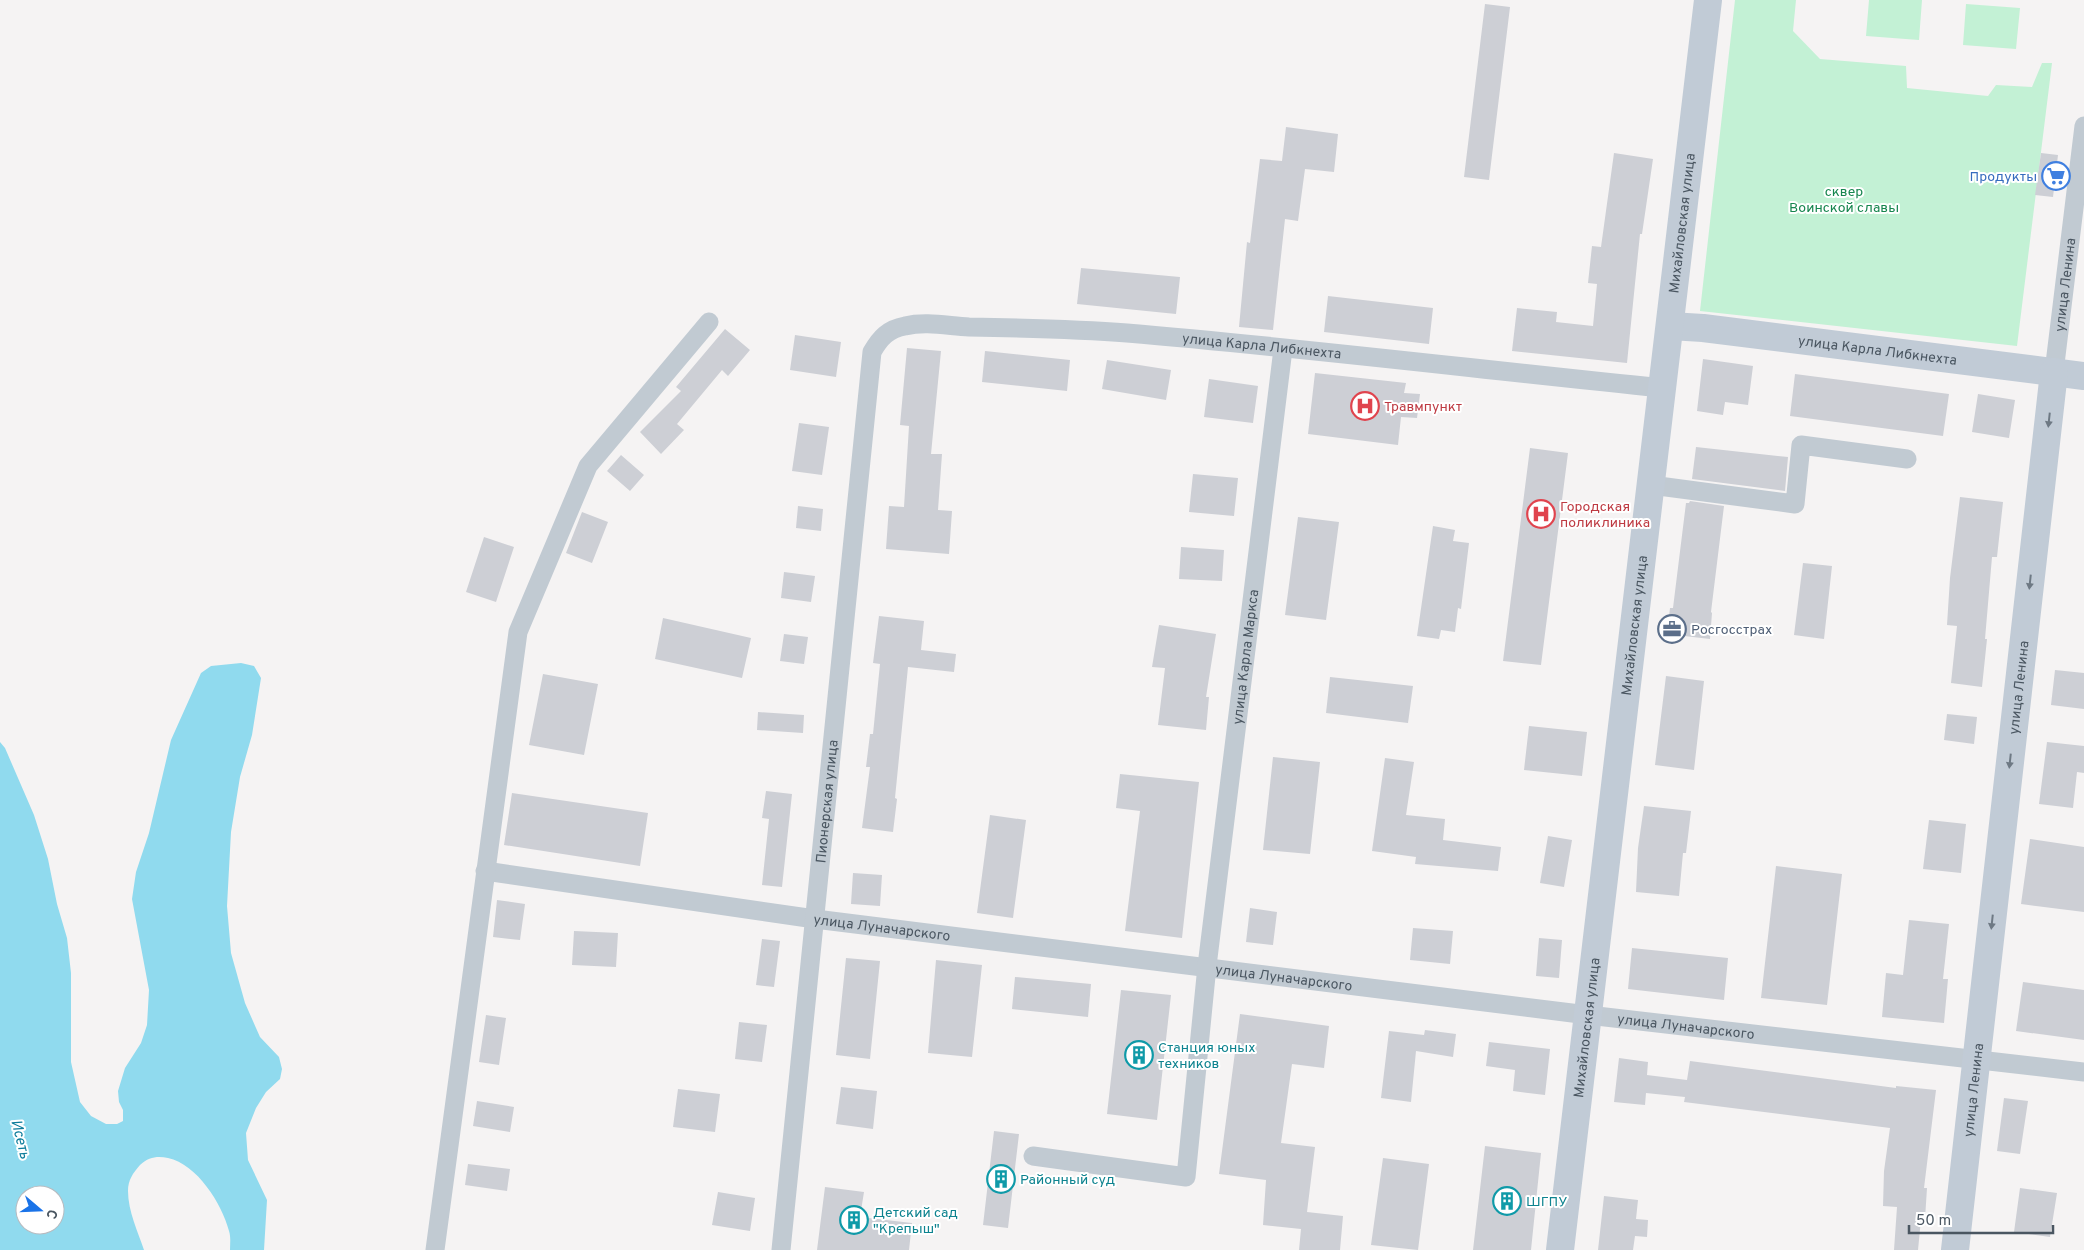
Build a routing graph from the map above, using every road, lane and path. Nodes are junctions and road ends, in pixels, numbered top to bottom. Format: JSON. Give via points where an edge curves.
{"nodes":[{"id":1,"x":1708,"y":0,"type":"edge"},
{"id":2,"x":2084,"y":126,"type":"edge"},
{"id":3,"x":709,"y":322,"type":"dead end"},
{"id":4,"x":1670,"y":326,"type":"junction"},
{"id":5,"x":1283,"y":349,"type":"junction"},
{"id":6,"x":872,"y":352,"type":"joint"},
{"id":7,"x":2054,"y":372,"type":"junction"},
{"id":8,"x":2084,"y":376,"type":"edge"},
{"id":9,"x":1662,"y":388,"type":"junction"},
{"id":10,"x":1907,"y":459,"type":"dead end"},
{"id":11,"x":1651,"y":485,"type":"junction"},
{"id":12,"x":485,"y":871,"type":"junction"},
{"id":13,"x":815,"y":919,"type":"junction"},
{"id":14,"x":1206,"y":966,"type":"junction"},
{"id":15,"x":1588,"y":1015,"type":"junction"},
{"id":16,"x":1976,"y":1058,"type":"junction"},
{"id":17,"x":2084,"y":1072,"type":"edge"},
{"id":18,"x":1033,"y":1156,"type":"dead end"},
{"id":19,"x":434,"y":1250,"type":"edge"},
{"id":20,"x":781,"y":1250,"type":"edge"},
{"id":21,"x":1560,"y":1250,"type":"edge"},
{"id":22,"x":1954,"y":1250,"type":"edge"}],
"edges":[{"from":1,"to":4,"type":"street","name":"Михайловская улица"},
{"from":2,"to":7,"type":"street","name":"улица Ленина"},
{"from":3,"to":12,"type":"street","via":[[588,466],[518,632]]},
{"from":4,"to":7,"type":"street","name":"улица Карла Либкнехта"},
{"from":4,"to":9,"type":"street","name":"Михайловская улица"},
{"from":5,"to":6,"type":"street","name":"улица Карла Либкнехта","via":[[1064,328],[923,324],[889,332],[879,339]]},
{"from":5,"to":9,"type":"street","name":"улица Карла Либкнехта"},
{"from":5,"to":14,"type":"street","name":"улица Карла Маркса"},
{"from":6,"to":13,"type":"street","name":"Пионерская улица"},
{"from":7,"to":8,"type":"street","name":"улица Карла Либкнехта"},
{"from":7,"to":16,"type":"street","name":"улица Ленина","one_way":true},
{"from":9,"to":11,"type":"street","name":"Михайловская улица"},
{"from":10,"to":11,"type":"street","via":[[1801,445],[1795,504]]},
{"from":11,"to":15,"type":"street","name":"Михайловская улица"},
{"from":12,"to":13,"type":"street","name":"улица Луначарского"},
{"from":12,"to":19,"type":"street"},
{"from":13,"to":14,"type":"street","name":"улица Луначарского"},
{"from":13,"to":20,"type":"street","name":"Пионерская улица"},
{"from":14,"to":15,"type":"street","name":"улица Луначарского"},
{"from":14,"to":18,"type":"street","name":"улица Карла Маркса","via":[[1186,1177]]},
{"from":15,"to":16,"type":"street","name":"улица Луначарского"},
{"from":15,"to":21,"type":"street","name":"Михайловская улица"},
{"from":16,"to":17,"type":"street","name":"улица Луначарского"},
{"from":16,"to":22,"type":"street","name":"улица Ленина"}]}
